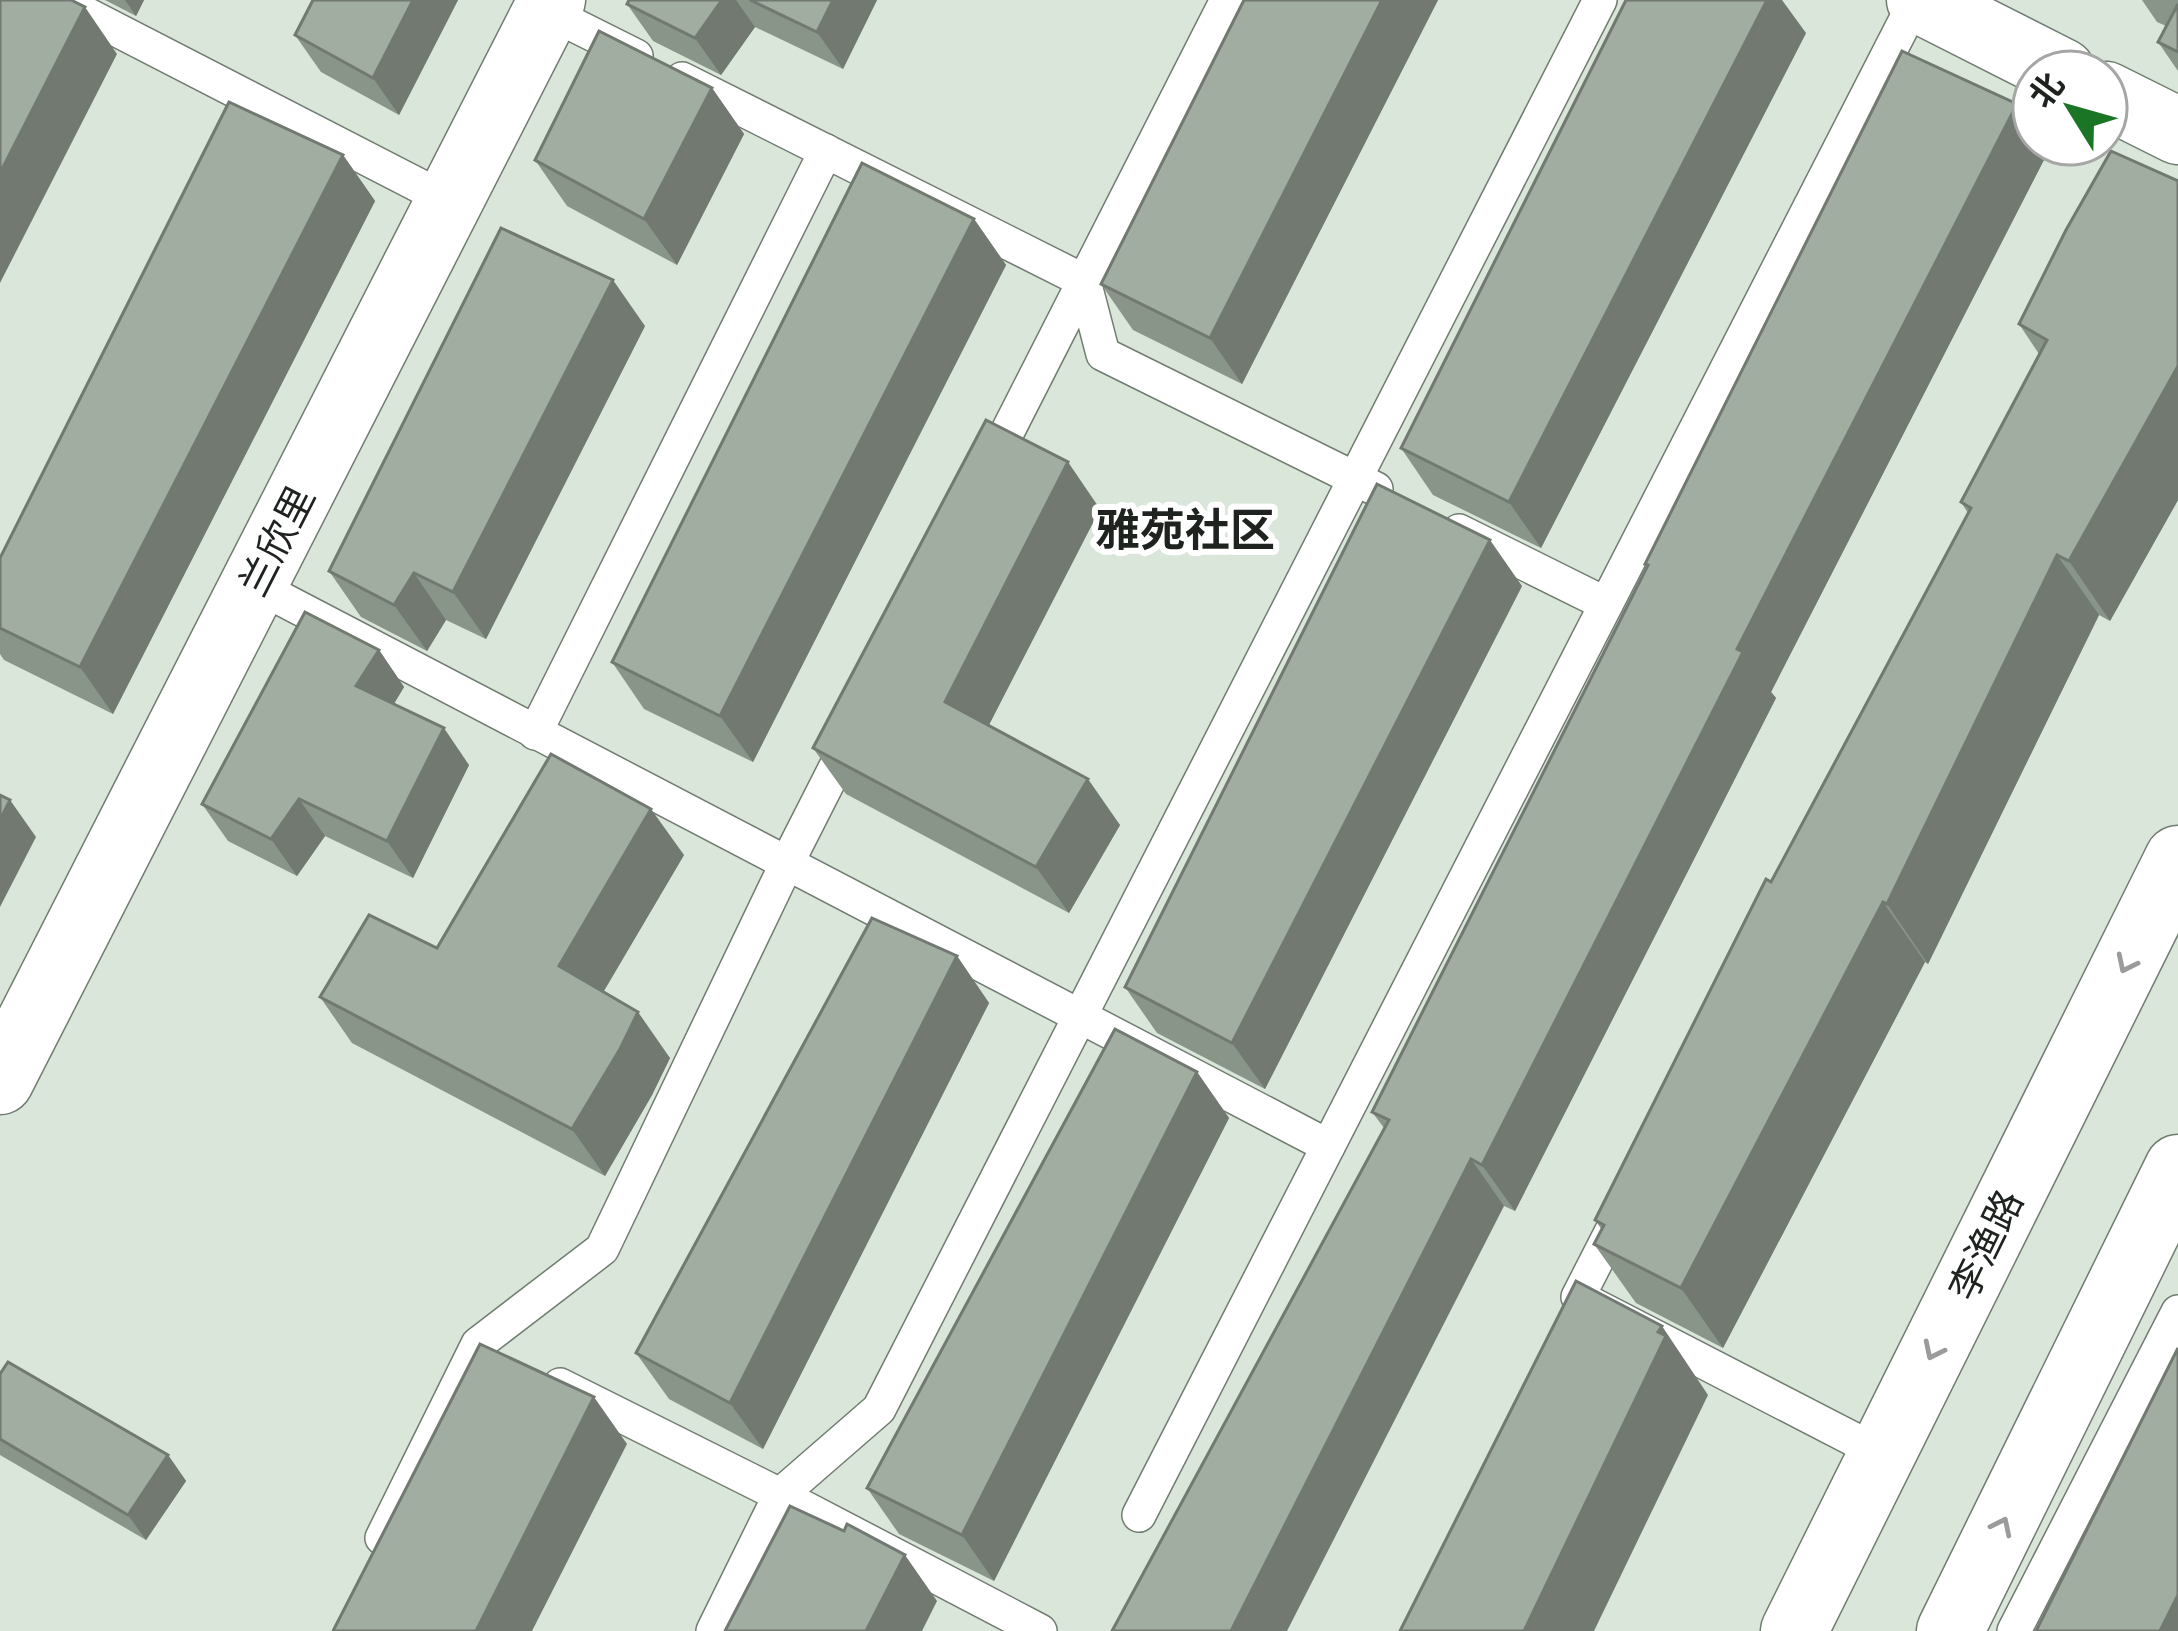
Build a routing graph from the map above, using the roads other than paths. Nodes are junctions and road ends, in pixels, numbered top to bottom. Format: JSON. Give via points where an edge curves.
{"nodes":[{"id":1,"x":59,"y":0,"type":"edge"},
{"id":2,"x":1227,"y":0,"type":"edge"},
{"id":3,"x":1600,"y":0,"type":"edge"},
{"id":4,"x":1918,"y":0,"type":"edge"},
{"id":5,"x":549,"y":6,"type":"edge"},
{"id":6,"x":2014,"y":48,"type":"edge"},
{"id":7,"x":2130,"y":110,"type":"edge"},
{"id":8,"x":2167,"y":134,"type":"edge"},
{"id":9,"x":826,"y":151,"type":"junction"},
{"id":10,"x":449,"y":201,"type":"junction"},
{"id":11,"x":1084,"y":280,"type":"junction"},
{"id":12,"x":1356,"y":479,"type":"junction"},
{"id":13,"x":978,"y":489,"type":"edge"},
{"id":14,"x":1397,"y":500,"type":"edge"},
{"id":15,"x":1439,"y":521,"type":"edge"},
{"id":16,"x":254,"y":585,"type":"junction"},
{"id":17,"x":1606,"y":604,"type":"junction"},
{"id":18,"x":872,"y":698,"type":"edge"},
{"id":19,"x":535,"y":733,"type":"junction"},
{"id":20,"x":2178,"y":859,"type":"edge"},
{"id":21,"x":786,"y":865,"type":"junction"},
{"id":22,"x":1081,"y":1017,"type":"junction"},
{"id":23,"x":0,"y":1082,"type":"edge"},
{"id":24,"x":1328,"y":1146,"type":"junction"},
{"id":25,"x":2178,"y":1168,"type":"edge"},
{"id":26,"x":1632,"y":1191,"type":"edge"},
{"id":27,"x":2178,"y":1312,"type":"edge"},
{"id":28,"x":478,"y":1344,"type":"junction"},
{"id":29,"x":1882,"y":1454,"type":"junction"},
{"id":30,"x":780,"y":1496,"type":"junction"},
{"id":31,"x":1139,"y":1515,"type":"dead end"},
{"id":32,"x":366,"y":1570,"type":"edge"},
{"id":33,"x":713,"y":1631,"type":"edge"},
{"id":34,"x":1040,"y":1631,"type":"edge"},
{"id":35,"x":1794,"y":1631,"type":"edge"},
{"id":36,"x":1950,"y":1631,"type":"edge"},
{"id":37,"x":2014,"y":1631,"type":"edge"}],
"edges":[{"from":1,"to":10,"type":"lane"},
{"from":2,"to":11,"type":"lane"},
{"from":3,"to":12,"type":"lane"},
{"from":4,"to":6,"type":"street"},
{"from":4,"to":17,"type":"lane"},
{"from":5,"to":9,"type":"lane"},
{"from":5,"to":10,"type":"street","name":"兰欣里"},
{"from":7,"to":8,"type":"street"},
{"from":9,"to":11,"type":"lane"},
{"from":9,"to":19,"type":"lane"},
{"from":10,"to":16,"type":"street","name":"兰欣里"},
{"from":11,"to":12,"type":"lane","via":[[1103,354]]},
{"from":11,"to":13,"type":"lane"},
{"from":12,"to":14,"type":"lane"},
{"from":12,"to":22,"type":"lane"},
{"from":15,"to":17,"type":"lane"},
{"from":16,"to":19,"type":"lane"},
{"from":16,"to":23,"type":"street","name":"兰欣里"},
{"from":17,"to":24,"type":"lane"},
{"from":18,"to":21,"type":"lane"},
{"from":19,"to":21,"type":"lane"},
{"from":20,"to":29,"type":"street","name":"李渔路","one_way":true},
{"from":21,"to":22,"type":"lane"},
{"from":21,"to":28,"type":"lane","via":[[602,1249]]},
{"from":22,"to":24,"type":"lane"},
{"from":22,"to":30,"type":"lane","via":[[879,1409]]},
{"from":24,"to":31,"type":"lane"},
{"from":36,"to":25,"type":"street","one_way":true},
{"from":26,"to":29,"type":"lane","via":[[1578,1298]]},
{"from":27,"to":37,"type":"lane"},
{"from":28,"to":30,"type":"lane"},
{"from":28,"to":32,"type":"lane"},
{"from":29,"to":35,"type":"street","name":"李渔路"},
{"from":30,"to":33,"type":"lane"},
{"from":30,"to":34,"type":"lane"}]}
